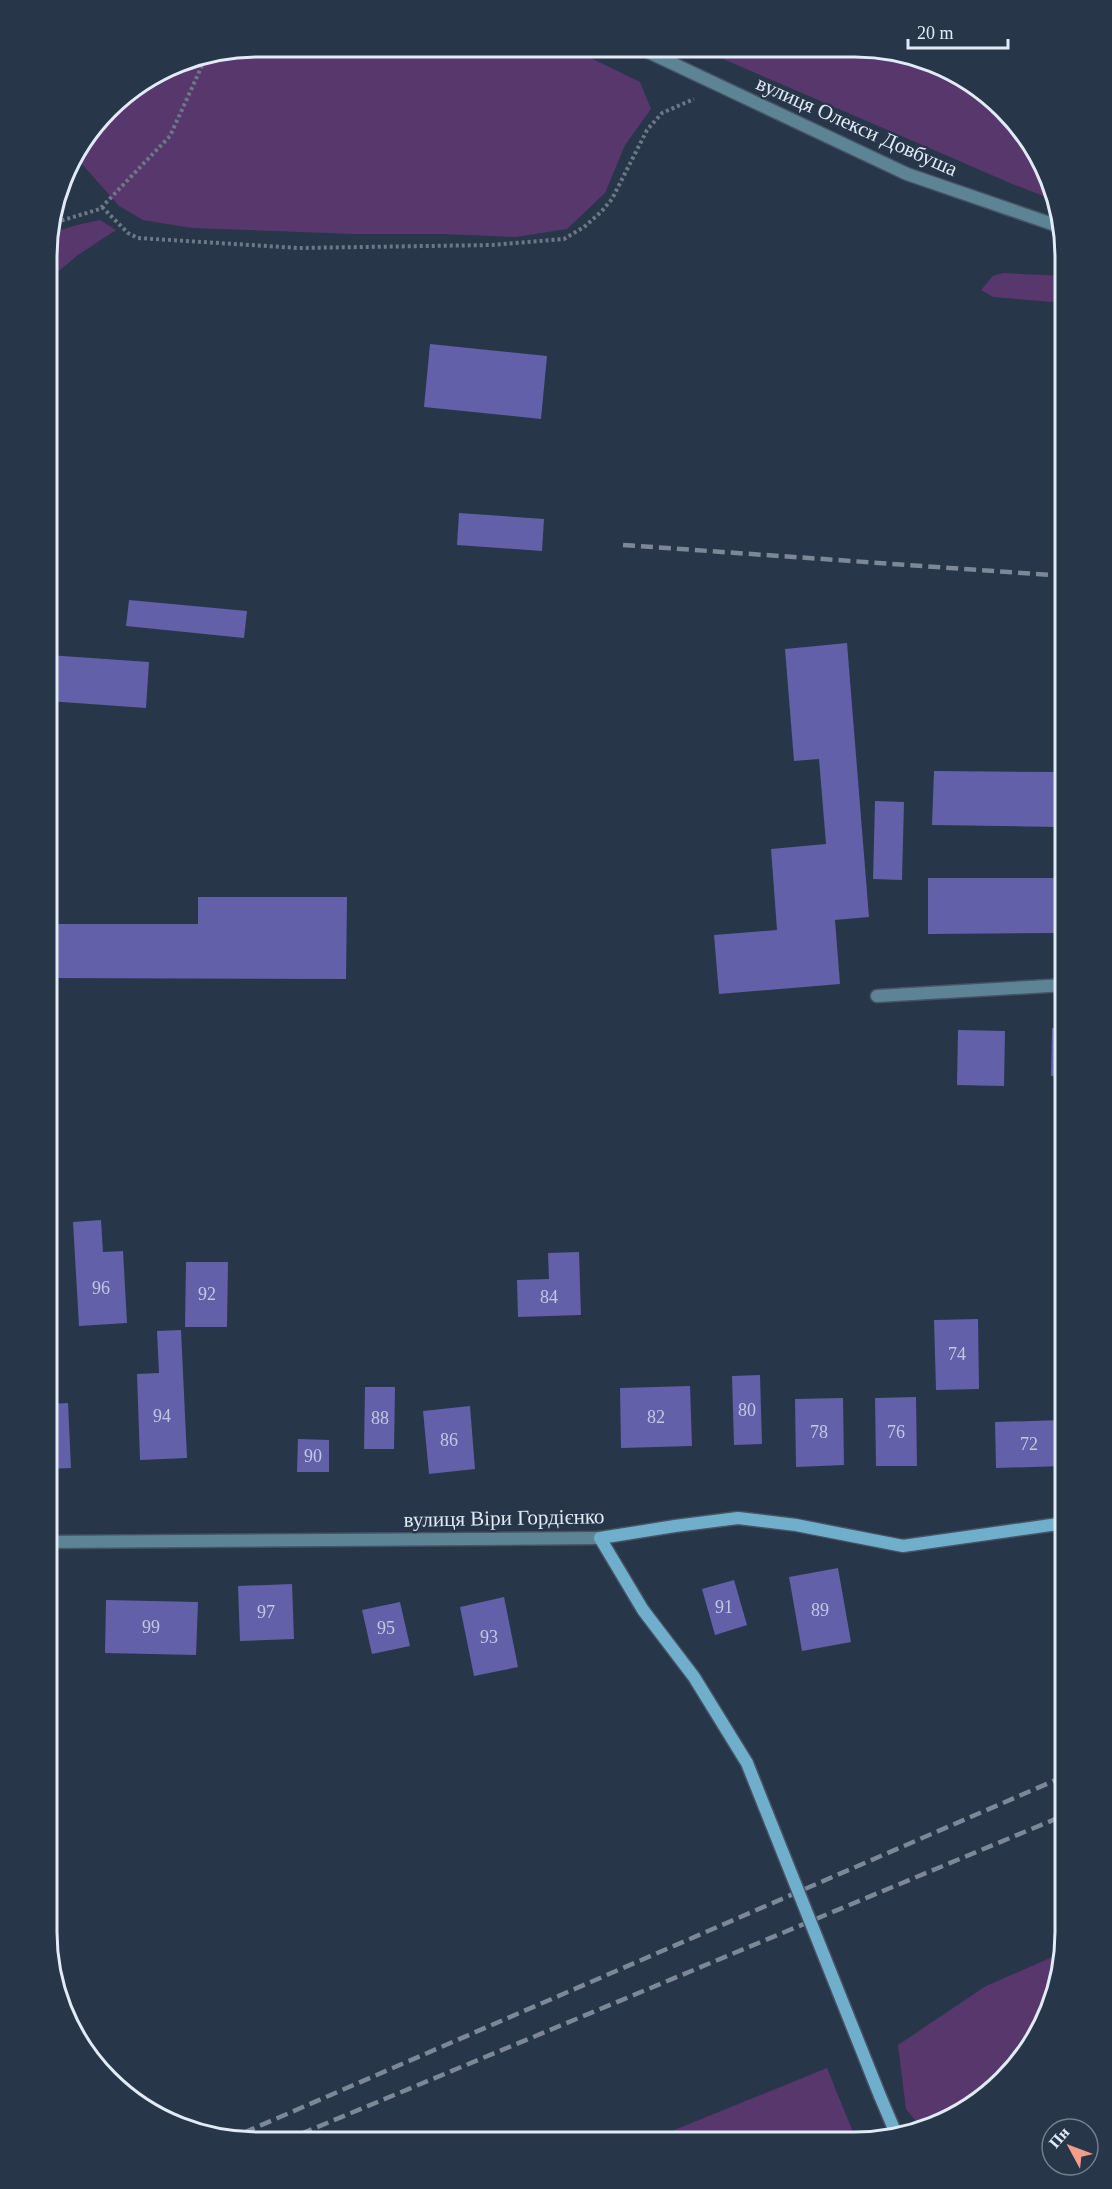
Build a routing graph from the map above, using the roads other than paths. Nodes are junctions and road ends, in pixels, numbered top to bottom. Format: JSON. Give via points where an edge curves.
{"nodes":[{"id":1,"x":659,"y":57,"type":"edge"},
{"id":2,"x":1052,"y":224,"type":"edge"},
{"id":3,"x":1055,"y":986,"type":"edge"},
{"id":4,"x":877,"y":996,"type":"dead end"},
{"id":5,"x":1055,"y":1524,"type":"edge"},
{"id":6,"x":600,"y":1538,"type":"junction"},
{"id":7,"x":57,"y":1542,"type":"edge"},
{"id":8,"x":894,"y":2128,"type":"edge"}],
"edges":[{"from":1,"to":2,"type":"street","name":"вулиця Олекси Довбуша","via":[[907,174]]},
{"from":3,"to":4,"type":"street"},
{"from":5,"to":6,"type":"street","name":"вулиця Віри Гордієнко","via":[[903,1546],[738,1518]]},
{"from":6,"to":7,"type":"street","name":"вулиця Віри Гордієнко"},
{"from":6,"to":8,"type":"street","bridge":true,"via":[[643,1610],[694,1677],[747,1763]]}]}
